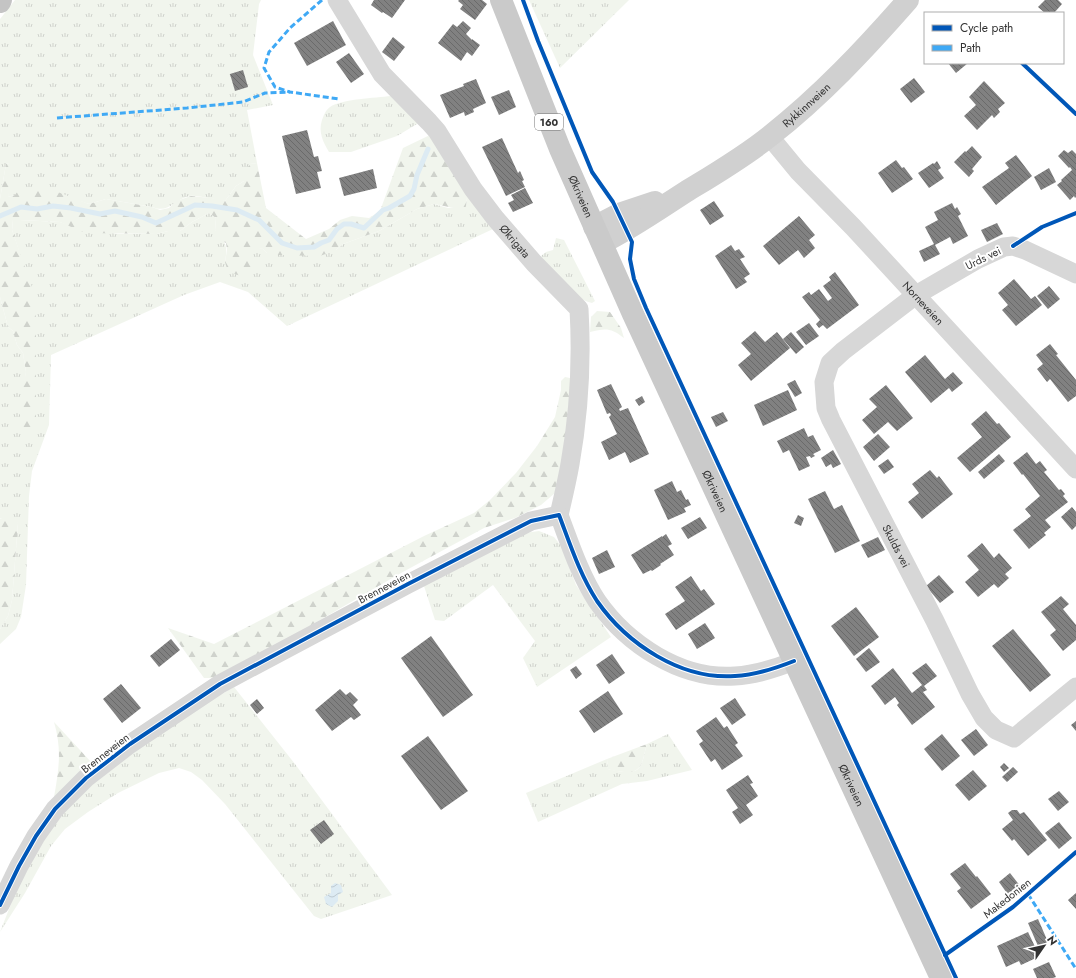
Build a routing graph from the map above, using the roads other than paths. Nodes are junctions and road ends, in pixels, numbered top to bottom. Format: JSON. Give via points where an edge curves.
{"nodes":[{"id":1,"x":337,"y":0,"type":"edge"},
{"id":2,"x":501,"y":0,"type":"edge"},
{"id":3,"x":908,"y":0,"type":"edge"},
{"id":4,"x":770,"y":137,"type":"junction"},
{"id":5,"x":598,"y":235,"type":"junction"},
{"id":6,"x":1076,"y":274,"type":"edge"},
{"id":7,"x":916,"y":295,"type":"junction"},
{"id":8,"x":1076,"y":469,"type":"edge"},
{"id":9,"x":559,"y":515,"type":"junction"},
{"id":10,"x":794,"y":661,"type":"junction"},
{"id":11,"x":1076,"y":687,"type":"edge"},
{"id":12,"x":0,"y":905,"type":"edge"},
{"id":13,"x":941,"y":978,"type":"edge"}],
"edges":[{"from":1,"to":9,"type":"street","name":"Økrigata","via":[[382,74],[437,131],[473,189],[495,218],[579,309],[578,398],[570,465]]},
{"from":2,"to":5,"type":"main road","name":"Økriveien","number":"160","via":[[560,149]]},
{"from":3,"to":4,"type":"street","name":"Rykkinnveien","via":[[826,87]]},
{"from":4,"to":5,"type":"street","name":"Rykkinnveien","via":[[626,231]]},
{"from":4,"to":7,"type":"street","name":"Norneveien","via":[[798,171]]},
{"from":5,"to":10,"type":"main road","name":"Økriveien","number":"160"},
{"from":6,"to":7,"type":"street","name":"Urds vei","via":[[1025,250],[1013,246],[1004,247]]},
{"from":7,"to":8,"type":"street","name":"Norneveien"},
{"from":7,"to":11,"type":"street","name":"Skulds vei","via":[[880,320],[830,363],[824,382],[826,408],[984,718],[996,730],[1014,738]]},
{"from":9,"to":10,"type":"street","via":[[577,564],[597,600],[628,634],[655,655],[682,668],[711,676],[734,676],[768,671]]},
{"from":9,"to":12,"type":"street","name":"Brenneveien","via":[[531,520],[220,684],[130,744],[86,778],[55,809],[18,866]]},
{"from":10,"to":13,"type":"main road","name":"Økriveien","number":"160"}]}
